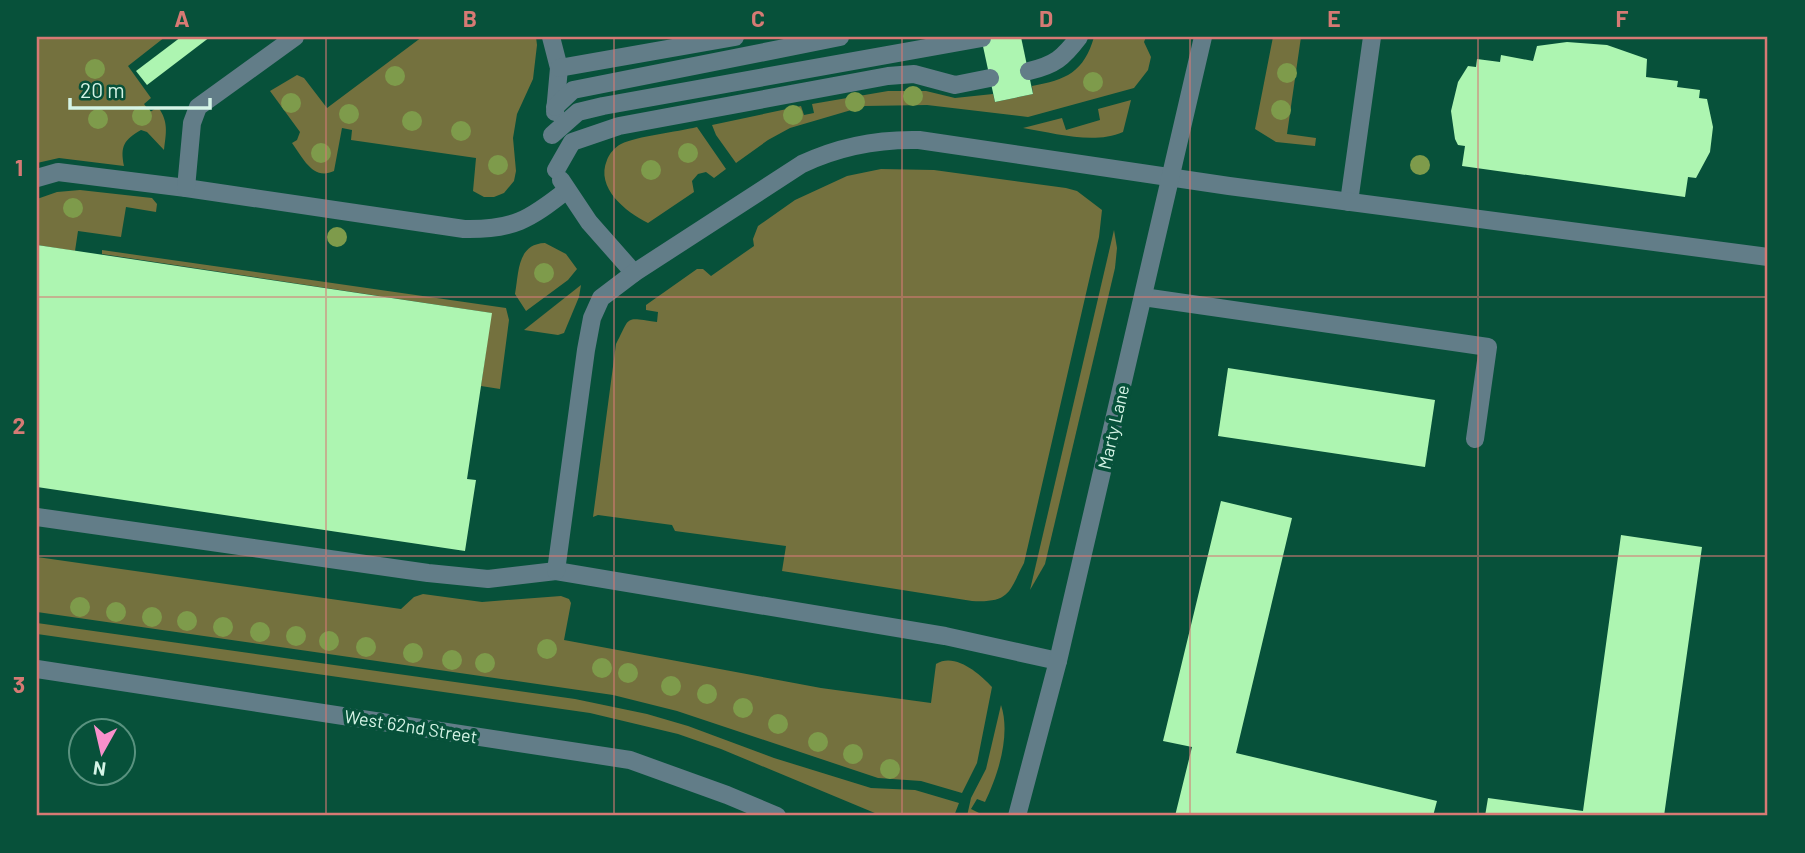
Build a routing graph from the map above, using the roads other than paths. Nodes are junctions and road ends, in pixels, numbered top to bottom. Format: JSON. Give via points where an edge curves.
{"nodes":[{"id":1,"x":295,"y":37,"type":"edge"},
{"id":2,"x":551,"y":37,"type":"edge"},
{"id":3,"x":734,"y":37,"type":"edge"},
{"id":4,"x":840,"y":37,"type":"edge"},
{"id":5,"x":982,"y":37,"type":"edge"},
{"id":6,"x":1079,"y":37,"type":"edge"},
{"id":7,"x":1203,"y":37,"type":"edge"},
{"id":8,"x":1372,"y":37,"type":"edge"},
{"id":9,"x":559,"y":68,"type":"junction"},
{"id":10,"x":1029,"y":71,"type":"dead end"},
{"id":11,"x":990,"y":78,"type":"dead end"},
{"id":12,"x":555,"y":107,"type":"junction"},
{"id":13,"x":552,"y":135,"type":"junction"},
{"id":14,"x":555,"y":170,"type":"junction"},
{"id":15,"x":37,"y":178,"type":"edge"},
{"id":16,"x":1171,"y":178,"type":"junction"},
{"id":17,"x":186,"y":188,"type":"junction"},
{"id":18,"x":567,"y":190,"type":"junction"},
{"id":19,"x":1349,"y":202,"type":"junction"},
{"id":20,"x":1768,"y":257,"type":"edge"},
{"id":21,"x":634,"y":273,"type":"junction"},
{"id":22,"x":1143,"y":297,"type":"junction"},
{"id":23,"x":1475,"y":439,"type":"dead end"},
{"id":24,"x":37,"y":517,"type":"edge"},
{"id":25,"x":556,"y":571,"type":"junction"},
{"id":26,"x":1058,"y":661,"type":"junction"},
{"id":27,"x":37,"y":669,"type":"edge"},
{"id":28,"x":776,"y":816,"type":"edge"},
{"id":29,"x":1017,"y":816,"type":"edge"}],
"edges":[{"from":1,"to":17,"type":"street","via":[[198,107],[192,123]]},
{"from":2,"to":9,"type":"street"},
{"from":3,"to":9,"type":"street"},
{"from":4,"to":12,"type":"street","via":[[573,90]]},
{"from":5,"to":13,"type":"street","via":[[603,106],[578,112]]},
{"from":6,"to":10,"type":"street","via":[[1066,55],[1048,67]]},
{"from":7,"to":16,"type":"street","name":"Marty Lane"},
{"from":8,"to":19,"type":"street"},
{"from":9,"to":12,"type":"street"},
{"from":11,"to":14,"type":"street","via":[[955,85],[914,75],[888,76],[620,126],[572,142]]},
{"from":12,"to":13,"type":"street"},
{"from":13,"to":14,"type":"street"},
{"from":14,"to":18,"type":"street"},
{"from":15,"to":17,"type":"street","via":[[58,172]]},
{"from":16,"to":19,"type":"street"},
{"from":16,"to":21,"type":"street","via":[[919,140],[860,143],[802,164]]},
{"from":16,"to":22,"type":"street","name":"Marty Lane"},
{"from":17,"to":18,"type":"street","via":[[464,229],[512,225]]},
{"from":18,"to":21,"type":"street"},
{"from":19,"to":20,"type":"street"},
{"from":21,"to":25,"type":"street","via":[[601,298],[592,318]]},
{"from":22,"to":23,"type":"street","via":[[1488,347]]},
{"from":22,"to":26,"type":"street","name":"Marty Lane"},
{"from":24,"to":25,"type":"street","via":[[428,573],[488,579]]},
{"from":25,"to":26,"type":"street","via":[[945,636]]},
{"from":26,"to":29,"type":"street","name":"Marty Lane"},
{"from":27,"to":28,"type":"street","name":"West 62nd Street","via":[[630,760]]}]}
